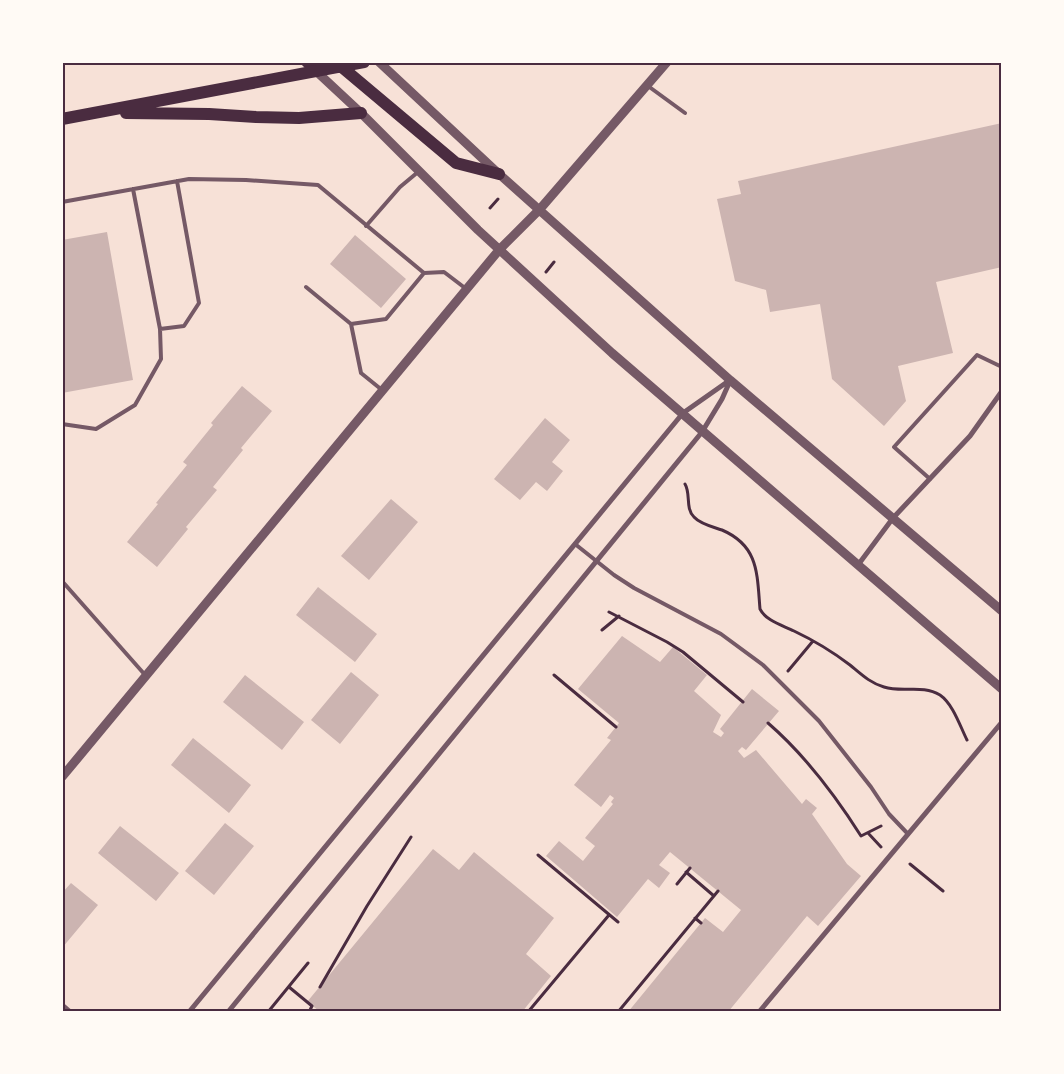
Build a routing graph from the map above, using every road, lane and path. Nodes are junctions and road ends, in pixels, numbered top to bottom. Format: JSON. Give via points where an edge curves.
{"nodes":[{"id":1,"x":306,"y":62,"type":"edge"},
{"id":2,"x":364,"y":62,"type":"edge"},
{"id":3,"x":379,"y":62,"type":"edge"},
{"id":4,"x":667,"y":62,"type":"edge"},
{"id":5,"x":338,"y":65,"type":"edge"},
{"id":6,"x":317,"y":72,"type":"junction"},
{"id":7,"x":648,"y":85,"type":"junction"},
{"id":8,"x":96,"y":112,"type":"junction"},
{"id":9,"x":361,"y":113,"type":"junction"},
{"id":10,"x":684,"y":113,"type":"dead end"},
{"id":11,"x":62,"y":119,"type":"edge"},
{"id":12,"x":419,"y":171,"type":"junction"},
{"id":13,"x":499,"y":174,"type":"junction"},
{"id":14,"x":177,"y":181,"type":"junction"},
{"id":15,"x":133,"y":188,"type":"junction"},
{"id":16,"x":498,"y":199,"type":"dead end"},
{"id":17,"x":62,"y":202,"type":"edge"},
{"id":18,"x":490,"y":208,"type":"dead end"},
{"id":19,"x":540,"y":209,"type":"junction"},
{"id":20,"x":366,"y":226,"type":"junction"},
{"id":21,"x":499,"y":250,"type":"junction"},
{"id":22,"x":554,"y":262,"type":"dead end"},
{"id":23,"x":546,"y":272,"type":"dead end"},
{"id":24,"x":424,"y":273,"type":"junction"},
{"id":25,"x":306,"y":287,"type":"dead end"},
{"id":26,"x":467,"y":289,"type":"junction"},
{"id":27,"x":351,"y":324,"type":"junction"},
{"id":28,"x":160,"y":329,"type":"junction"},
{"id":29,"x":1002,"y":367,"type":"edge"},
{"id":30,"x":730,"y":380,"type":"junction"},
{"id":31,"x":383,"y":390,"type":"junction"},
{"id":32,"x":1002,"y":391,"type":"edge"},
{"id":33,"x":682,"y":413,"type":"junction"},
{"id":34,"x":62,"y":424,"type":"edge"},
{"id":35,"x":702,"y":432,"type":"junction"},
{"id":36,"x":930,"y":479,"type":"junction"},
{"id":37,"x":685,"y":484,"type":"dead end"},
{"id":38,"x":894,"y":518,"type":"junction"},
{"id":39,"x":574,"y":544,"type":"junction"},
{"id":40,"x":596,"y":562,"type":"junction"},
{"id":41,"x":858,"y":565,"type":"junction"},
{"id":42,"x":62,"y":581,"type":"edge"},
{"id":43,"x":1002,"y":611,"type":"edge"},
{"id":44,"x":609,"y":612,"type":"dead end"},
{"id":45,"x":619,"y":616,"type":"junction"},
{"id":46,"x":602,"y":630,"type":"dead end"},
{"id":47,"x":813,"y":641,"type":"junction"},
{"id":48,"x":785,"y":674,"type":"dead end"},
{"id":49,"x":554,"y":675,"type":"dead end"},
{"id":50,"x":146,"y":676,"type":"junction"},
{"id":51,"x":1002,"y":689,"type":"edge"},
{"id":52,"x":742,"y":702,"type":"dead end"},
{"id":53,"x":1002,"y":722,"type":"edge"},
{"id":54,"x":768,"y":724,"type":"dead end"},
{"id":55,"x":616,"y":727,"type":"dead end"},
{"id":56,"x":967,"y":740,"type":"dead end"},
{"id":57,"x":62,"y":777,"type":"edge"},
{"id":58,"x":881,"y":826,"type":"dead end"},
{"id":59,"x":868,"y":833,"type":"junction"},
{"id":60,"x":908,"y":834,"type":"junction"},
{"id":61,"x":411,"y":837,"type":"dead end"},
{"id":62,"x":882,"y":847,"type":"dead end"},
{"id":63,"x":538,"y":854,"type":"dead end"},
{"id":64,"x":910,"y":864,"type":"dead end"},
{"id":65,"x":690,"y":868,"type":"dead end"},
{"id":66,"x":686,"y":872,"type":"junction"},
{"id":67,"x":676,"y":884,"type":"dead end"},
{"id":68,"x":718,"y":891,"type":"dead end"},
{"id":69,"x":943,"y":891,"type":"dead end"},
{"id":70,"x":714,"y":896,"type":"junction"},
{"id":71,"x":609,"y":915,"type":"junction"},
{"id":72,"x":695,"y":918,"type":"junction"},
{"id":73,"x":618,"y":922,"type":"dead end"},
{"id":74,"x":701,"y":923,"type":"dead end"},
{"id":75,"x":308,"y":963,"type":"dead end"},
{"id":76,"x":289,"y":987,"type":"junction"},
{"id":77,"x":320,"y":987,"type":"dead end"},
{"id":78,"x":62,"y":1005,"type":"edge"},
{"id":79,"x":70,"y":1012,"type":"edge"},
{"id":80,"x":189,"y":1012,"type":"edge"},
{"id":81,"x":228,"y":1012,"type":"edge"},
{"id":82,"x":268,"y":1012,"type":"edge"},
{"id":83,"x":309,"y":1012,"type":"edge"},
{"id":84,"x":528,"y":1012,"type":"edge"},
{"id":85,"x":618,"y":1012,"type":"edge"},
{"id":86,"x":759,"y":1012,"type":"edge"}],
"edges":[{"from":1,"to":6,"type":"main road"},
{"from":2,"to":5,"type":"main road"},
{"from":3,"to":13,"type":"street"},
{"from":4,"to":7,"type":"street"},
{"from":5,"to":6,"type":"main road"},
{"from":5,"to":13,"type":"main road","via":[[456,163]]},
{"from":6,"to":8,"type":"main road"},
{"from":6,"to":9,"type":"street"},
{"from":7,"to":10,"type":"lane"},
{"from":7,"to":19,"type":"street"},
{"from":8,"to":9,"type":"main road","via":[[290,118]]},
{"from":8,"to":11,"type":"main road"},
{"from":9,"to":12,"type":"street"},
{"from":12,"to":20,"type":"lane","via":[[400,186]]},
{"from":12,"to":21,"type":"street"},
{"from":13,"to":19,"type":"street"},
{"from":14,"to":15,"type":"lane"},
{"from":14,"to":20,"type":"lane","via":[[246,180],[318,185]]},
{"from":14,"to":28,"type":"lane","via":[[199,303],[184,326]]},
{"from":15,"to":17,"type":"lane"},
{"from":15,"to":28,"type":"lane"},
{"from":16,"to":18,"type":"path"},
{"from":19,"to":21,"type":"street"},
{"from":19,"to":30,"type":"street"},
{"from":20,"to":24,"type":"lane"},
{"from":21,"to":26,"type":"street"},
{"from":21,"to":33,"type":"street"},
{"from":22,"to":23,"type":"path"},
{"from":24,"to":26,"type":"lane","via":[[444,272]]},
{"from":24,"to":27,"type":"lane","via":[[386,319]]},
{"from":25,"to":27,"type":"lane"},
{"from":26,"to":31,"type":"street"},
{"from":27,"to":31,"type":"lane","via":[[361,373]]},
{"from":28,"to":34,"type":"lane","via":[[161,359],[135,405],[96,429]]},
{"from":29,"to":36,"type":"lane","via":[[977,355],[894,447]]},
{"from":30,"to":33,"type":"street"},
{"from":30,"to":35,"type":"street"},
{"from":30,"to":38,"type":"street"},
{"from":31,"to":50,"type":"street"},
{"from":32,"to":36,"type":"street","via":[[970,436]]},
{"from":33,"to":35,"type":"street"},
{"from":33,"to":39,"type":"street"},
{"from":35,"to":40,"type":"street"},
{"from":35,"to":41,"type":"street"},
{"from":36,"to":38,"type":"street"},
{"from":37,"to":47,"type":"path","via":[[693,517],[734,538],[750,554],[757,572],[763,614]]},
{"from":38,"to":41,"type":"street"},
{"from":38,"to":43,"type":"street"},
{"from":39,"to":40,"type":"lane"},
{"from":39,"to":80,"type":"street"},
{"from":40,"to":60,"type":"lane","via":[[634,588],[721,634],[762,665],[819,721],[889,814]]},
{"from":40,"to":81,"type":"street"},
{"from":41,"to":51,"type":"street"},
{"from":42,"to":50,"type":"lane"},
{"from":44,"to":45,"type":"path"},
{"from":45,"to":46,"type":"path"},
{"from":45,"to":52,"type":"path","via":[[683,652]]},
{"from":47,"to":48,"type":"path"},
{"from":47,"to":56,"type":"path","via":[[872,683],[898,690],[920,688],[941,696]]},
{"from":49,"to":55,"type":"path"},
{"from":50,"to":57,"type":"street"},
{"from":53,"to":60,"type":"street"},
{"from":54,"to":59,"type":"path","via":[[812,768],[861,836]]},
{"from":58,"to":59,"type":"path"},
{"from":59,"to":62,"type":"path"},
{"from":60,"to":86,"type":"street"},
{"from":61,"to":77,"type":"path"},
{"from":63,"to":71,"type":"path"},
{"from":64,"to":69,"type":"path"},
{"from":65,"to":66,"type":"path"},
{"from":66,"to":67,"type":"path"},
{"from":66,"to":70,"type":"path"},
{"from":68,"to":70,"type":"path"},
{"from":70,"to":72,"type":"path"},
{"from":71,"to":73,"type":"path"},
{"from":71,"to":84,"type":"path"},
{"from":72,"to":74,"type":"path"},
{"from":72,"to":85,"type":"path"},
{"from":75,"to":76,"type":"path"},
{"from":76,"to":82,"type":"path"},
{"from":76,"to":83,"type":"path","via":[[312,1006]]},
{"from":78,"to":79,"type":"street"}]}
